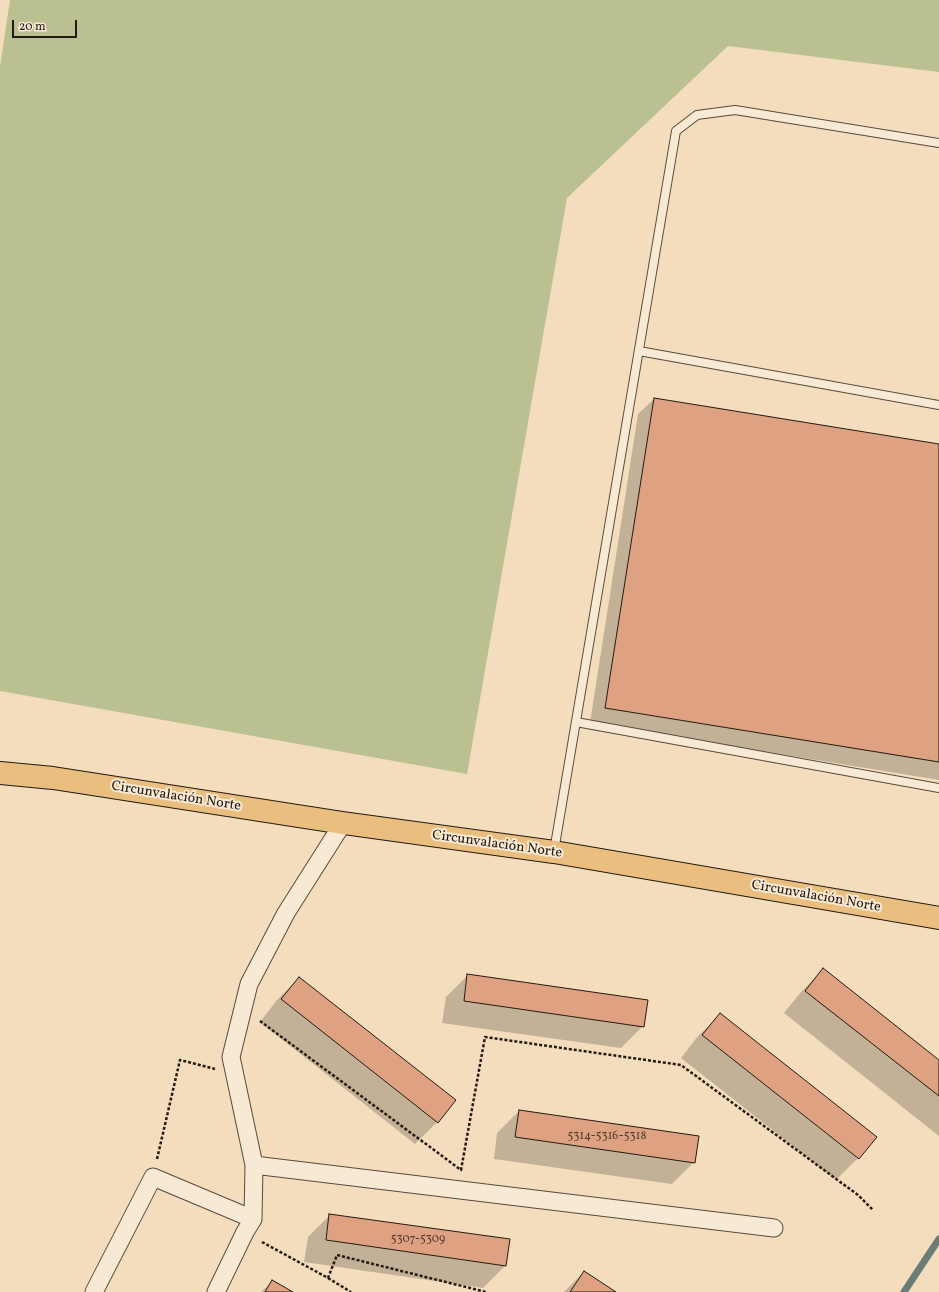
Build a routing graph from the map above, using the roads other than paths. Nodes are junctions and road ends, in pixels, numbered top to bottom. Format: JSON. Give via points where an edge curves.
{"nodes":[{"id":1,"x":939,"y":143,"type":"edge"},
{"id":2,"x":639,"y":351,"type":"junction"},
{"id":3,"x":939,"y":405,"type":"edge"},
{"id":4,"x":576,"y":722,"type":"junction"},
{"id":5,"x":0,"y":762,"type":"edge"},
{"id":6,"x":0,"y":773,"type":"edge"},
{"id":7,"x":53,"y":778,"type":"junction"},
{"id":8,"x":939,"y":788,"type":"edge"},
{"id":9,"x":342,"y":823,"type":"junction"},
{"id":10,"x":554,"y":852,"type":"junction"},
{"id":11,"x":939,"y":918,"type":"edge"},
{"id":12,"x":254,"y":1165,"type":"junction"},
{"id":13,"x":249,"y":1226,"type":"junction"},
{"id":14,"x":774,"y":1228,"type":"dead end"},
{"id":15,"x":94,"y":1292,"type":"edge"},
{"id":16,"x":216,"y":1292,"type":"edge"}],
"edges":[{"from":1,"to":2,"type":"lane","via":[[735,110],[697,116],[676,131]]},
{"from":2,"to":3,"type":"lane"},
{"from":2,"to":4,"type":"lane"},
{"from":4,"to":8,"type":"lane"},
{"from":4,"to":10,"type":"lane"},
{"from":5,"to":7,"type":"main road","name":"Circunvalación Norte"},
{"from":6,"to":7,"type":"main road","name":"Circunvalación Norte"},
{"from":7,"to":9,"type":"main road","name":"Circunvalación Norte"},
{"from":9,"to":10,"type":"main road","name":"Circunvalación Norte"},
{"from":9,"to":12,"type":"street","via":[[286,913],[249,984],[230,1057]]},
{"from":10,"to":11,"type":"main road","name":"Circunvalación Norte"},
{"from":12,"to":13,"type":"street"},
{"from":12,"to":14,"type":"street"},
{"from":13,"to":15,"type":"street","via":[[153,1177]]},
{"from":13,"to":16,"type":"street"}]}
